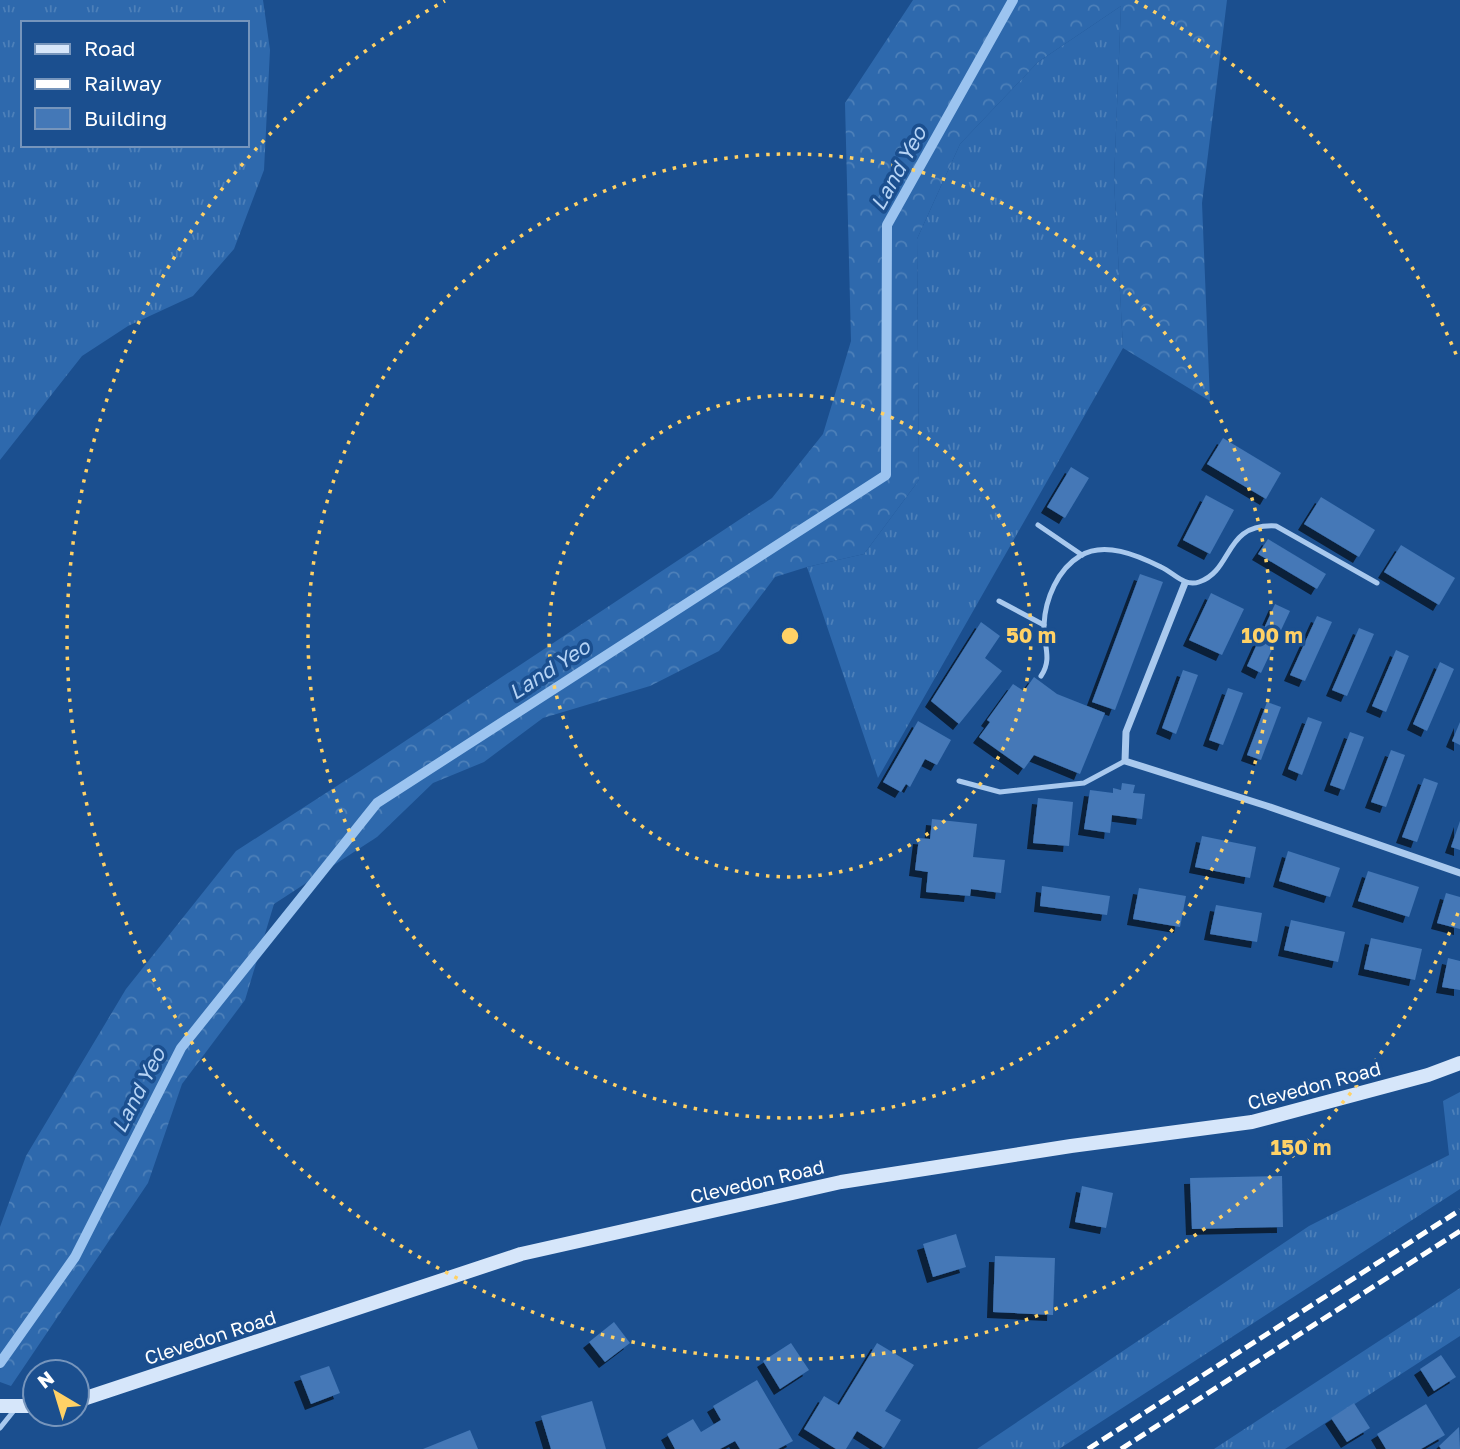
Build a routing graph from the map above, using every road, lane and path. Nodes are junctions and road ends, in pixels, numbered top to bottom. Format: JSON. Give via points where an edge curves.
{"nodes":[{"id":1,"x":1038,"y":525,"type":"dead end"},
{"id":2,"x":1082,"y":555,"type":"junction"},
{"id":3,"x":1185,"y":583,"type":"junction"},
{"id":4,"x":1377,"y":583,"type":"dead end"},
{"id":5,"x":999,"y":601,"type":"dead end"},
{"id":6,"x":1044,"y":625,"type":"junction"},
{"id":7,"x":1041,"y":676,"type":"dead end"},
{"id":8,"x":1125,"y":761,"type":"junction"},
{"id":9,"x":959,"y":781,"type":"dead end"},
{"id":10,"x":1460,"y":873,"type":"edge"},
{"id":11,"x":1460,"y":1063,"type":"edge"},
{"id":12,"x":91,"y":1396,"type":"edge"},
{"id":13,"x":0,"y":1406,"type":"edge"},
{"id":14,"x":21,"y":1407,"type":"edge"},
{"id":15,"x":16,"y":1408,"type":"junction"},
{"id":16,"x":0,"y":1428,"type":"edge"}],
"edges":[{"from":1,"to":2,"type":"lane"},
{"from":2,"to":3,"type":"lane","via":[[1098,549],[1130,554]]},
{"from":2,"to":6,"type":"lane","via":[[1060,575]]},
{"from":3,"to":4,"type":"lane","via":[[1211,577],[1238,538],[1259,525],[1276,526]]},
{"from":3,"to":8,"type":"street","via":[[1126,732]]},
{"from":5,"to":6,"type":"lane"},
{"from":6,"to":7,"type":"lane","via":[[1048,652],[1047,668]]},
{"from":8,"to":9,"type":"lane","via":[[1084,783],[1000,792]]},
{"from":8,"to":10,"type":"street"},
{"from":11,"to":12,"type":"main road","name":"Clevedon Road","via":[[1252,1122],[842,1182],[521,1254]]},
{"from":13,"to":15,"type":"main road"},
{"from":14,"to":15,"type":"main road"},
{"from":15,"to":16,"type":"lane"}]}
